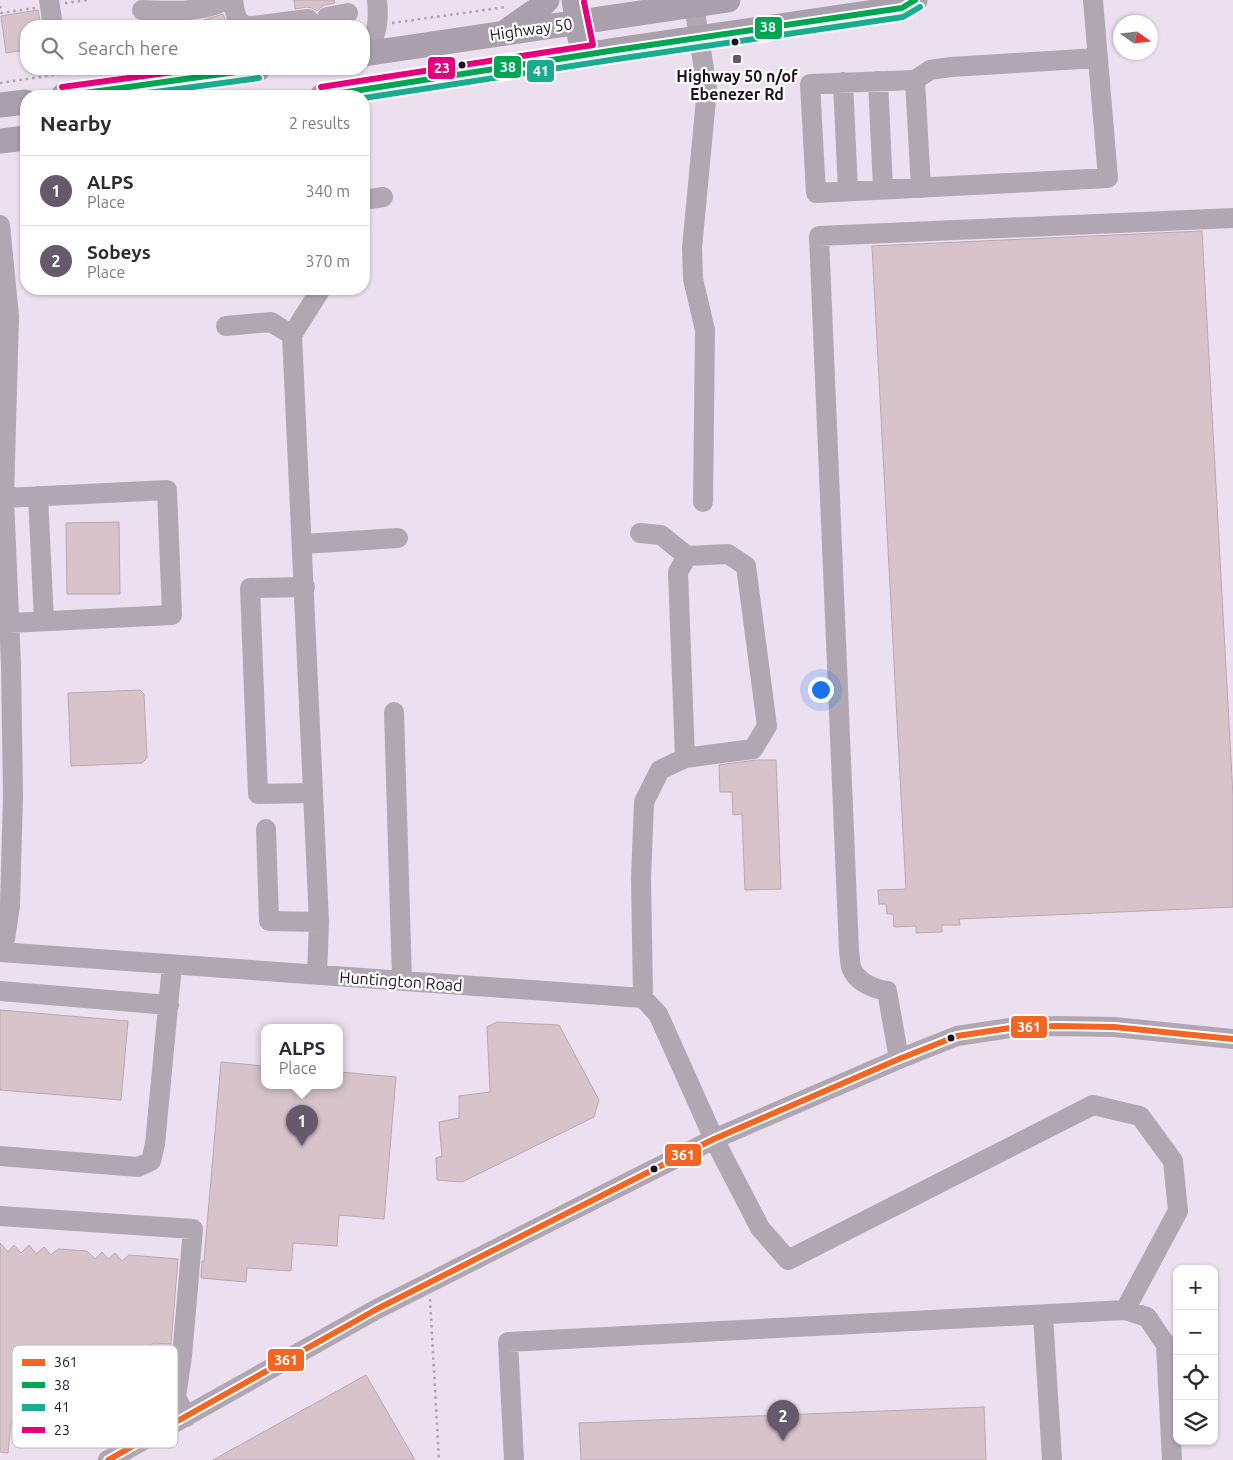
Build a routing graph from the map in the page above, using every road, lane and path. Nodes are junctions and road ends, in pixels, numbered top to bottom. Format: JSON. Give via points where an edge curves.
{"nodes":[{"id":1,"x":88,"y":0,"type":"edge"},
{"id":2,"x":220,"y":0,"type":"edge"},
{"id":3,"x":233,"y":0,"type":"edge"},
{"id":4,"x":243,"y":0,"type":"edge"},
{"id":5,"x":547,"y":0,"type":"edge"},
{"id":6,"x":728,"y":0,"type":"edge"},
{"id":7,"x":914,"y":0,"type":"edge"},
{"id":8,"x":1093,"y":0,"type":"edge"},
{"id":9,"x":50,"y":4,"type":"edge"},
{"id":10,"x":658,"y":4,"type":"edge"},
{"id":11,"x":694,"y":5,"type":"junction"},
{"id":12,"x":0,"y":6,"type":"edge"},
{"id":13,"x":513,"y":6,"type":"dead end"},
{"id":14,"x":142,"y":10,"type":"dead end"},
{"id":15,"x":585,"y":10,"type":"edge"},
{"id":16,"x":0,"y":13,"type":"edge"},
{"id":17,"x":348,"y":13,"type":"dead end"},
{"id":18,"x":380,"y":14,"type":"edge"},
{"id":19,"x":52,"y":20,"type":"edge"},
{"id":20,"x":237,"y":20,"type":"edge"},
{"id":21,"x":249,"y":20,"type":"edge"},
{"id":22,"x":301,"y":20,"type":"edge"},
{"id":23,"x":504,"y":33,"type":"junction"},
{"id":24,"x":700,"y":38,"type":"junction"},
{"id":25,"x":370,"y":45,"type":"edge"},
{"id":26,"x":418,"y":46,"type":"junction"},
{"id":27,"x":370,"y":52,"type":"edge"},
{"id":28,"x":592,"y":54,"type":"junction"},
{"id":29,"x":1098,"y":58,"type":"junction"},
{"id":30,"x":67,"y":75,"type":"edge"},
{"id":31,"x":215,"y":75,"type":"edge"},
{"id":32,"x":915,"y":80,"type":"junction"},
{"id":33,"x":878,"y":81,"type":"junction"},
{"id":34,"x":843,"y":82,"type":"junction"},
{"id":35,"x":0,"y":90,"type":"edge"},
{"id":36,"x":107,"y":90,"type":"edge"},
{"id":37,"x":365,"y":90,"type":"edge"},
{"id":38,"x":20,"y":99,"type":"edge"},
{"id":39,"x":20,"y":139,"type":"edge"},
{"id":40,"x":0,"y":141,"type":"edge"},
{"id":41,"x":921,"y":188,"type":"junction"},
{"id":42,"x":883,"y":189,"type":"junction"},
{"id":43,"x":848,"y":191,"type":"junction"},
{"id":44,"x":1233,"y":218,"type":"edge"},
{"id":45,"x":0,"y":225,"type":"edge"},
{"id":46,"x":317,"y":295,"type":"edge"},
{"id":47,"x":226,"y":326,"type":"dead end"},
{"id":48,"x":292,"y":335,"type":"junction"},
{"id":49,"x":38,"y":496,"type":"junction"},
{"id":50,"x":4,"y":498,"type":"junction"},
{"id":51,"x":703,"y":502,"type":"dead end"},
{"id":52,"x":640,"y":533,"type":"dead end"},
{"id":53,"x":398,"y":538,"type":"dead end"},
{"id":54,"x":303,"y":544,"type":"junction"},
{"id":55,"x":687,"y":556,"type":"junction"},
{"id":56,"x":304,"y":586,"type":"junction"},
{"id":57,"x":44,"y":621,"type":"junction"},
{"id":58,"x":6,"y":630,"type":"edge"},
{"id":59,"x":394,"y":712,"type":"dead end"},
{"id":60,"x":685,"y":758,"type":"junction"},
{"id":61,"x":6,"y":769,"type":"edge"},
{"id":62,"x":314,"y":793,"type":"junction"},
{"id":63,"x":266,"y":829,"type":"dead end"},
{"id":64,"x":319,"y":922,"type":"junction"},
{"id":65,"x":2,"y":952,"type":"edge"},
{"id":66,"x":172,"y":965,"type":"junction"},
{"id":67,"x":317,"y":975,"type":"junction"},
{"id":68,"x":402,"y":981,"type":"junction"},
{"id":69,"x":0,"y":991,"type":"edge"},
{"id":70,"x":643,"y":998,"type":"junction"},
{"id":71,"x":169,"y":1005,"type":"junction"},
{"id":72,"x":1233,"y":1040,"type":"edge"},
{"id":73,"x":898,"y":1059,"type":"junction"},
{"id":74,"x":714,"y":1139,"type":"junction"},
{"id":75,"x":0,"y":1156,"type":"edge"},
{"id":76,"x":0,"y":1216,"type":"edge"},
{"id":77,"x":429,"y":1283,"type":"junction"},
{"id":78,"x":1125,"y":1310,"type":"junction"},
{"id":79,"x":1043,"y":1314,"type":"junction"},
{"id":80,"x":178,"y":1383,"type":"edge"},
{"id":81,"x":178,"y":1401,"type":"edge"},
{"id":82,"x":186,"y":1417,"type":"junction"},
{"id":83,"x":178,"y":1421,"type":"edge"},
{"id":84,"x":130,"y":1448,"type":"edge"},
{"id":85,"x":108,"y":1460,"type":"edge"},
{"id":86,"x":439,"y":1460,"type":"edge"},
{"id":87,"x":514,"y":1460,"type":"edge"},
{"id":88,"x":1052,"y":1460,"type":"edge"},
{"id":89,"x":1172,"y":1460,"type":"edge"}],
"edges":[{"from":1,"to":9,"type":"path"},
{"from":2,"to":14,"type":"street","via":[[211,6],[175,12]]},
{"from":3,"to":20,"type":"street"},
{"from":4,"to":21,"type":"street"},
{"from":5,"to":23,"type":"main road"},
{"from":6,"to":11,"type":"main road","name":"Highway 50"},
{"from":7,"to":24,"type":"main road","name":"Highway 50","via":[[902,8]]},
{"from":8,"to":29,"type":"street"},
{"from":9,"to":16,"type":"path"},
{"from":9,"to":19,"type":"street"},
{"from":10,"to":11,"type":"main road","name":"Highway 50"},
{"from":10,"to":15,"type":"main road","name":"Highway 50"},
{"from":11,"to":24,"type":"street"},
{"from":12,"to":16,"type":"path"},
{"from":13,"to":18,"type":"path"},
{"from":15,"to":23,"type":"main road","name":"Highway 50"},
{"from":15,"to":28,"type":"main road"},
{"from":17,"to":22,"type":"street"},
{"from":18,"to":25,"type":"street"},
{"from":18,"to":26,"type":"street","via":[[388,30],[397,38]]},
{"from":23,"to":26,"type":"main road","name":"Highway 50"},
{"from":24,"to":28,"type":"main road","name":"Highway 50"},
{"from":24,"to":51,"type":"street","via":[[707,89],[692,248],[693,279],[705,330]]},
{"from":26,"to":27,"type":"main road","name":"Highway 50"},
{"from":28,"to":37,"type":"main road","name":"Highway 50"},
{"from":29,"to":32,"type":"street","via":[[951,66],[930,70]]},
{"from":29,"to":41,"type":"street","via":[[1108,178]]},
{"from":30,"to":35,"type":"path"},
{"from":31,"to":36,"type":"main road"},
{"from":32,"to":33,"type":"street"},
{"from":32,"to":41,"type":"street"},
{"from":33,"to":34,"type":"street"},
{"from":33,"to":42,"type":"street"},
{"from":34,"to":43,"type":"street"},
{"from":34,"to":43,"type":"street","via":[[810,84],[816,193]]},
{"from":35,"to":38,"type":"main road"},
{"from":39,"to":40,"type":"main road"},
{"from":41,"to":42,"type":"street"},
{"from":42,"to":43,"type":"street"},
{"from":44,"to":73,"type":"street","via":[[819,236],[849,951],[851,968],[858,978],[873,988],[887,991]]},
{"from":45,"to":50,"type":"street","via":[[10,316]]},
{"from":46,"to":48,"type":"street"},
{"from":47,"to":48,"type":"street","via":[[271,322]]},
{"from":48,"to":54,"type":"street"},
{"from":49,"to":50,"type":"street"},
{"from":49,"to":57,"type":"street"},
{"from":49,"to":57,"type":"street","via":[[167,490],[172,615]]},
{"from":50,"to":58,"type":"street"},
{"from":52,"to":55,"type":"street","via":[[661,535]]},
{"from":53,"to":54,"type":"street"},
{"from":54,"to":56,"type":"street"},
{"from":55,"to":60,"type":"street","via":[[678,572]]},
{"from":55,"to":60,"type":"street","via":[[728,554],[746,566],[767,726],[753,749]]},
{"from":56,"to":62,"type":"street"},
{"from":56,"to":62,"type":"street","via":[[250,588],[258,794]]},
{"from":57,"to":58,"type":"street"},
{"from":58,"to":61,"type":"street"},
{"from":59,"to":68,"type":"street"},
{"from":60,"to":70,"type":"street","via":[[660,770],[644,802],[641,878]]},
{"from":61,"to":65,"type":"street","via":[[10,906]]},
{"from":62,"to":64,"type":"street"},
{"from":63,"to":64,"type":"street","via":[[269,921]]},
{"from":64,"to":67,"type":"street"},
{"from":65,"to":66,"type":"street","name":"Huntington Road"},
{"from":66,"to":67,"type":"street","name":"Huntington Road"},
{"from":66,"to":71,"type":"street"},
{"from":67,"to":68,"type":"street","name":"Huntington Road"},
{"from":68,"to":70,"type":"street","name":"Huntington Road"},
{"from":69,"to":71,"type":"street"},
{"from":70,"to":74,"type":"street","via":[[658,1014]]},
{"from":71,"to":75,"type":"street","via":[[156,1144],[150,1161],[138,1167]]},
{"from":72,"to":73,"type":"street","via":[[1114,1027],[1010,1028],[957,1036]]},
{"from":73,"to":74,"type":"street"},
{"from":74,"to":77,"type":"street"},
{"from":74,"to":78,"type":"street","via":[[760,1228],[788,1260],[1093,1105],[1140,1116],[1173,1161],[1178,1210]]},
{"from":76,"to":80,"type":"street","via":[[193,1229]]},
{"from":77,"to":82,"type":"street","via":[[371,1312]]},
{"from":77,"to":86,"type":"path"},
{"from":78,"to":79,"type":"street"},
{"from":78,"to":89,"type":"street","via":[[1147,1317],[1166,1345]]},
{"from":79,"to":87,"type":"street","via":[[508,1342]]},
{"from":79,"to":88,"type":"street"},
{"from":81,"to":82,"type":"street"},
{"from":82,"to":83,"type":"street"},
{"from":84,"to":85,"type":"street"}]}
